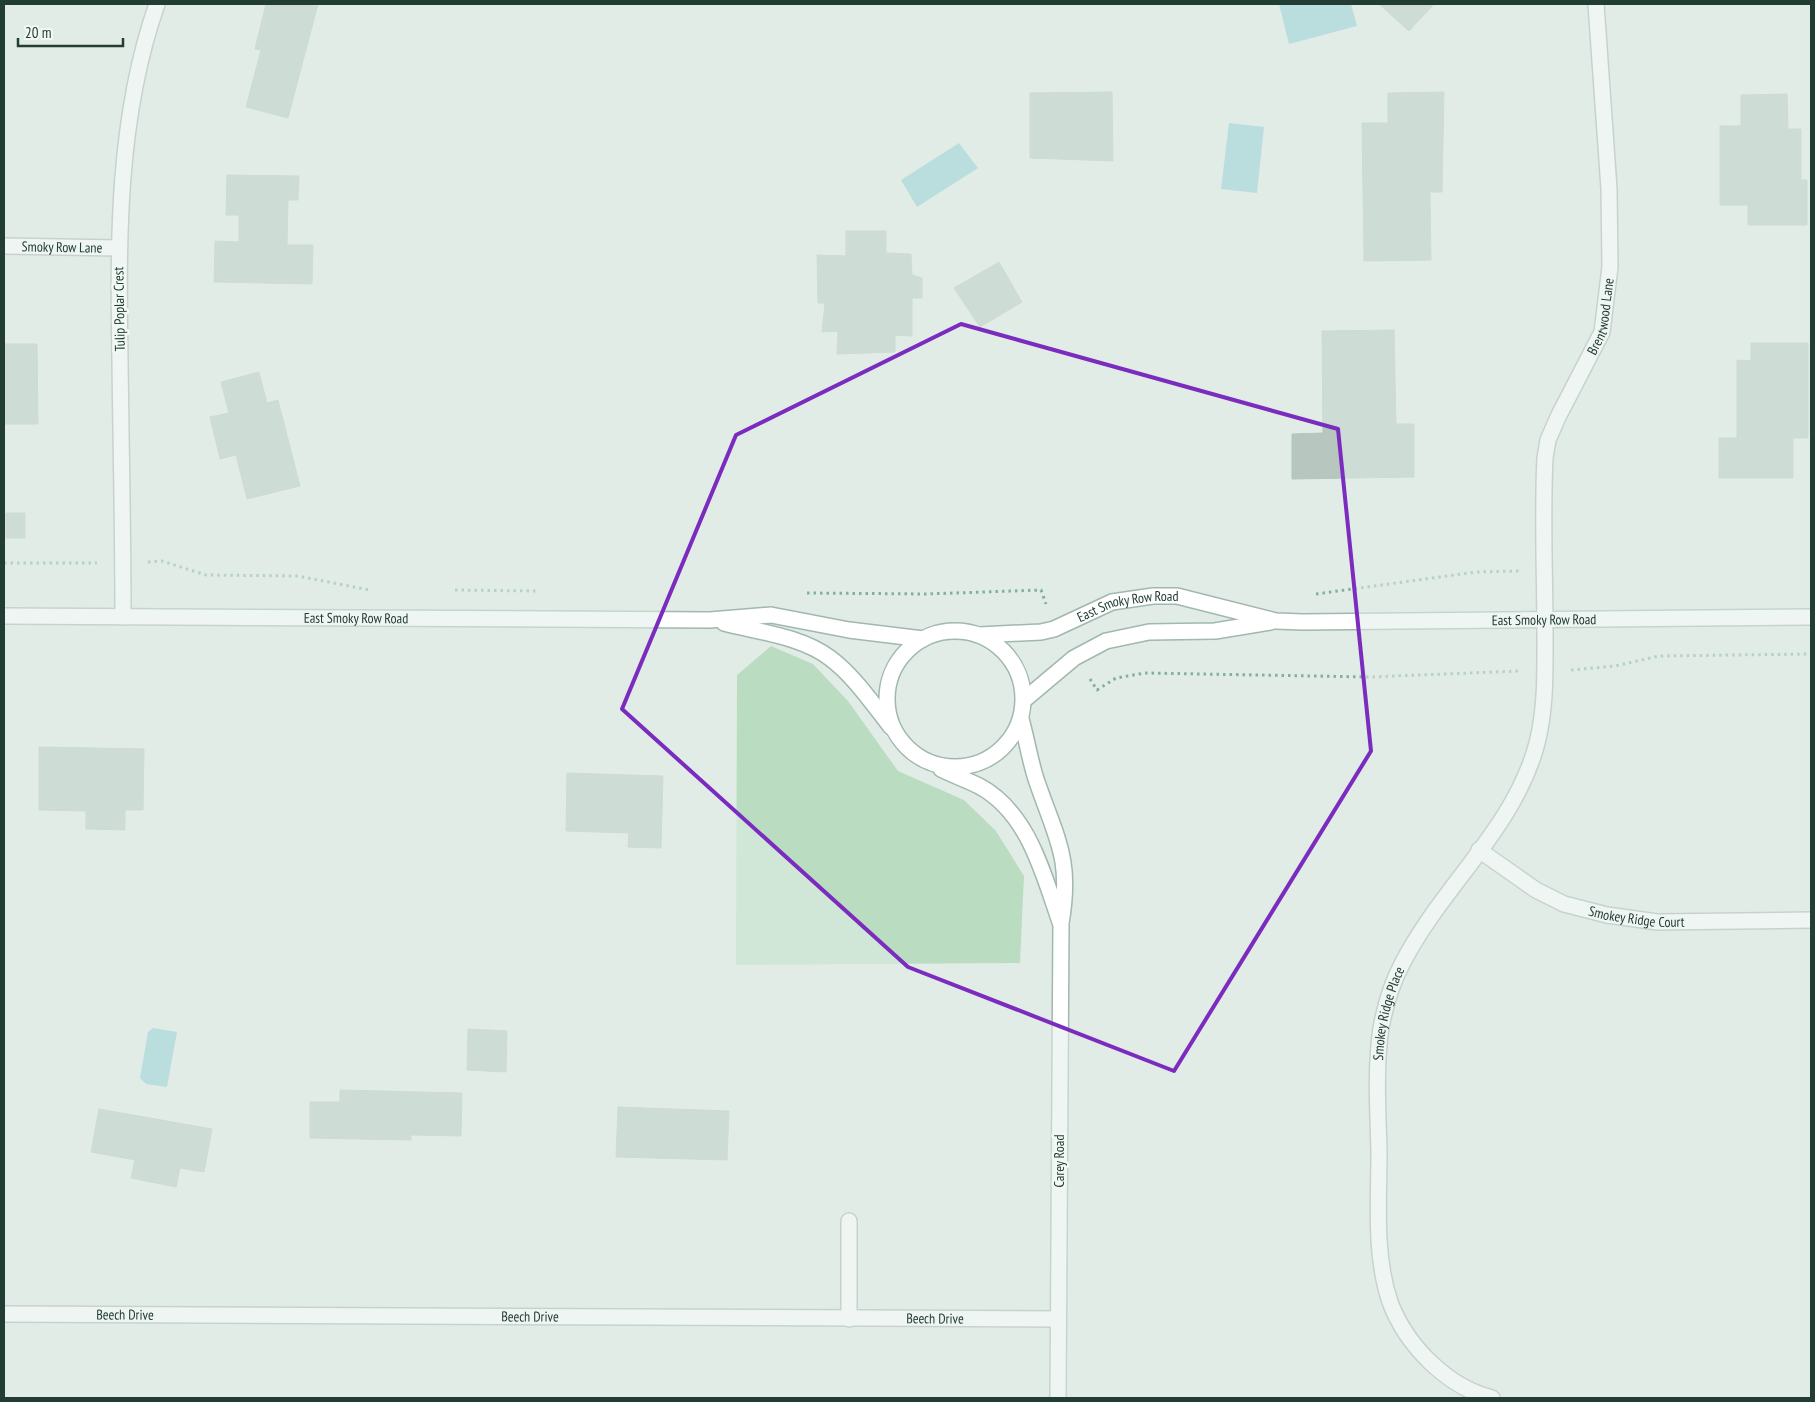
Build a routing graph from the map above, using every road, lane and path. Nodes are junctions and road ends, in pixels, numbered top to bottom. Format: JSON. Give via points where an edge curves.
{"nodes":[{"id":1,"x":157,"y":4,"type":"edge"},
{"id":2,"x":1596,"y":4,"type":"edge"},
{"id":3,"x":4,"y":246,"type":"edge"},
{"id":4,"x":118,"y":248,"type":"junction"},
{"id":5,"x":145,"y":562,"type":"dead end"},
{"id":6,"x":4,"y":563,"type":"edge"},
{"id":7,"x":101,"y":563,"type":"dead end"},
{"id":8,"x":1544,"y":570,"type":"junction"},
{"id":9,"x":454,"y":590,"type":"dead end"},
{"id":10,"x":374,"y":591,"type":"dead end"},
{"id":11,"x":544,"y":591,"type":"dead end"},
{"id":12,"x":798,"y":593,"type":"dead end"},
{"id":13,"x":1308,"y":595,"type":"dead end"},
{"id":14,"x":1054,"y":605,"type":"dead end"},
{"id":15,"x":4,"y":616,"type":"edge"},
{"id":16,"x":123,"y":617,"type":"junction"},
{"id":17,"x":1811,"y":617,"type":"edge"},
{"id":18,"x":710,"y":620,"type":"junction"},
{"id":19,"x":1544,"y":620,"type":"junction"},
{"id":20,"x":1276,"y":621,"type":"junction"},
{"id":21,"x":979,"y":635,"type":"junction"},
{"id":22,"x":923,"y":639,"type":"junction"},
{"id":23,"x":1811,"y":654,"type":"edge"},
{"id":24,"x":1583,"y":670,"type":"dead end"},
{"id":25,"x":1507,"y":672,"type":"dead end"},
{"id":26,"x":1086,"y":674,"type":"dead end"},
{"id":27,"x":1024,"y":700,"type":"junction"},
{"id":28,"x":1021,"y":719,"type":"junction"},
{"id":29,"x":896,"y":733,"type":"junction"},
{"id":30,"x":928,"y":762,"type":"junction"},
{"id":31,"x":1480,"y":850,"type":"junction"},
{"id":32,"x":1811,"y":920,"type":"edge"},
{"id":33,"x":1060,"y":923,"type":"junction"},
{"id":34,"x":849,"y":1221,"type":"dead end"},
{"id":35,"x":4,"y":1314,"type":"edge"},
{"id":36,"x":849,"y":1319,"type":"junction"},
{"id":37,"x":1057,"y":1319,"type":"junction"},
{"id":38,"x":1058,"y":1398,"type":"edge"},
{"id":39,"x":1492,"y":1398,"type":"edge"}],
"edges":[{"from":1,"to":4,"type":"street","name":"Tulip Poplar Crest","via":[[148,29],[129,123]]},
{"from":2,"to":8,"type":"street","name":"Brentwood Lane","via":[[1609,189],[1610,267],[1602,332],[1548,440],[1544,481]]},
{"from":3,"to":4,"type":"street","name":"Smoky Row Lane"},
{"from":4,"to":16,"type":"street","name":"Tulip Poplar Crest"},
{"from":5,"to":10,"type":"path","via":[[162,561],[206,575],[298,576]]},
{"from":6,"to":7,"type":"path"},
{"from":8,"to":13,"type":"path","via":[[1476,572]]},
{"from":8,"to":19,"type":"street","name":"Brentwood Lane"},
{"from":9,"to":11,"type":"path"},
{"from":12,"to":14,"type":"path","via":[[926,594],[1041,590],[1048,607]]},
{"from":15,"to":16,"type":"street","name":"East Smoky Row Road"},
{"from":16,"to":18,"type":"street","name":"East Smoky Row Road"},
{"from":17,"to":19,"type":"street","name":"East Smoky Row Road"},
{"from":18,"to":22,"type":"street","name":"East Smoky Row Road","via":[[771,615],[849,630]]},
{"from":18,"to":29,"type":"street","name":"East Smoky Row Road","via":[[794,641],[828,656],[848,674]]},
{"from":19,"to":20,"type":"street","name":"East Smoky Row Road"},
{"from":19,"to":31,"type":"street","name":"Smokey Ridge Place","via":[[1544,692],[1532,761],[1510,805]]},
{"from":20,"to":21,"type":"street","name":"East Smoky Row Road","via":[[1197,600],[1153,596],[1112,602],[1041,632]]},
{"from":20,"to":27,"type":"street","name":"East Smoky Row Road","via":[[1215,631],[1149,632],[1106,641],[1074,658]]},
{"from":21,"to":22,"type":"street","via":[[951,631]]},
{"from":21,"to":27,"type":"street","via":[[1007,654],[1022,683]]},
{"from":22,"to":29,"type":"street","via":[[908,650],[890,681],[887,698],[889,716]]},
{"from":23,"to":24,"type":"path","via":[[1659,656]]},
{"from":25,"to":26,"type":"path","via":[[1370,677],[1145,673],[1116,678],[1097,690]]},
{"from":27,"to":28,"type":"street"},
{"from":28,"to":30,"type":"street","via":[[1013,737],[984,761],[965,767],[946,767]]},
{"from":28,"to":33,"type":"street","name":"Carey Road","via":[[1031,763],[1056,829],[1065,865],[1066,894]]},
{"from":29,"to":30,"type":"street","via":[[904,745]]},
{"from":30,"to":33,"type":"street","name":"Carey Road","via":[[979,786],[1017,821],[1034,848]]},
{"from":31,"to":32,"type":"street","name":"Smokey Ridge Court","via":[[1550,897],[1607,915],[1657,922]]},
{"from":31,"to":39,"type":"street","name":"Smokey Ridge Place","via":[[1436,908],[1402,964],[1386,1003],[1378,1082],[1380,1260],[1391,1302],[1410,1339],[1436,1368],[1478,1395]]},
{"from":33,"to":37,"type":"street","name":"Carey Road"},
{"from":34,"to":36,"type":"street"},
{"from":35,"to":36,"type":"street","name":"Beech Drive"},
{"from":36,"to":37,"type":"street","name":"Beech Drive"},
{"from":37,"to":38,"type":"street","name":"Carey Road"}]}
